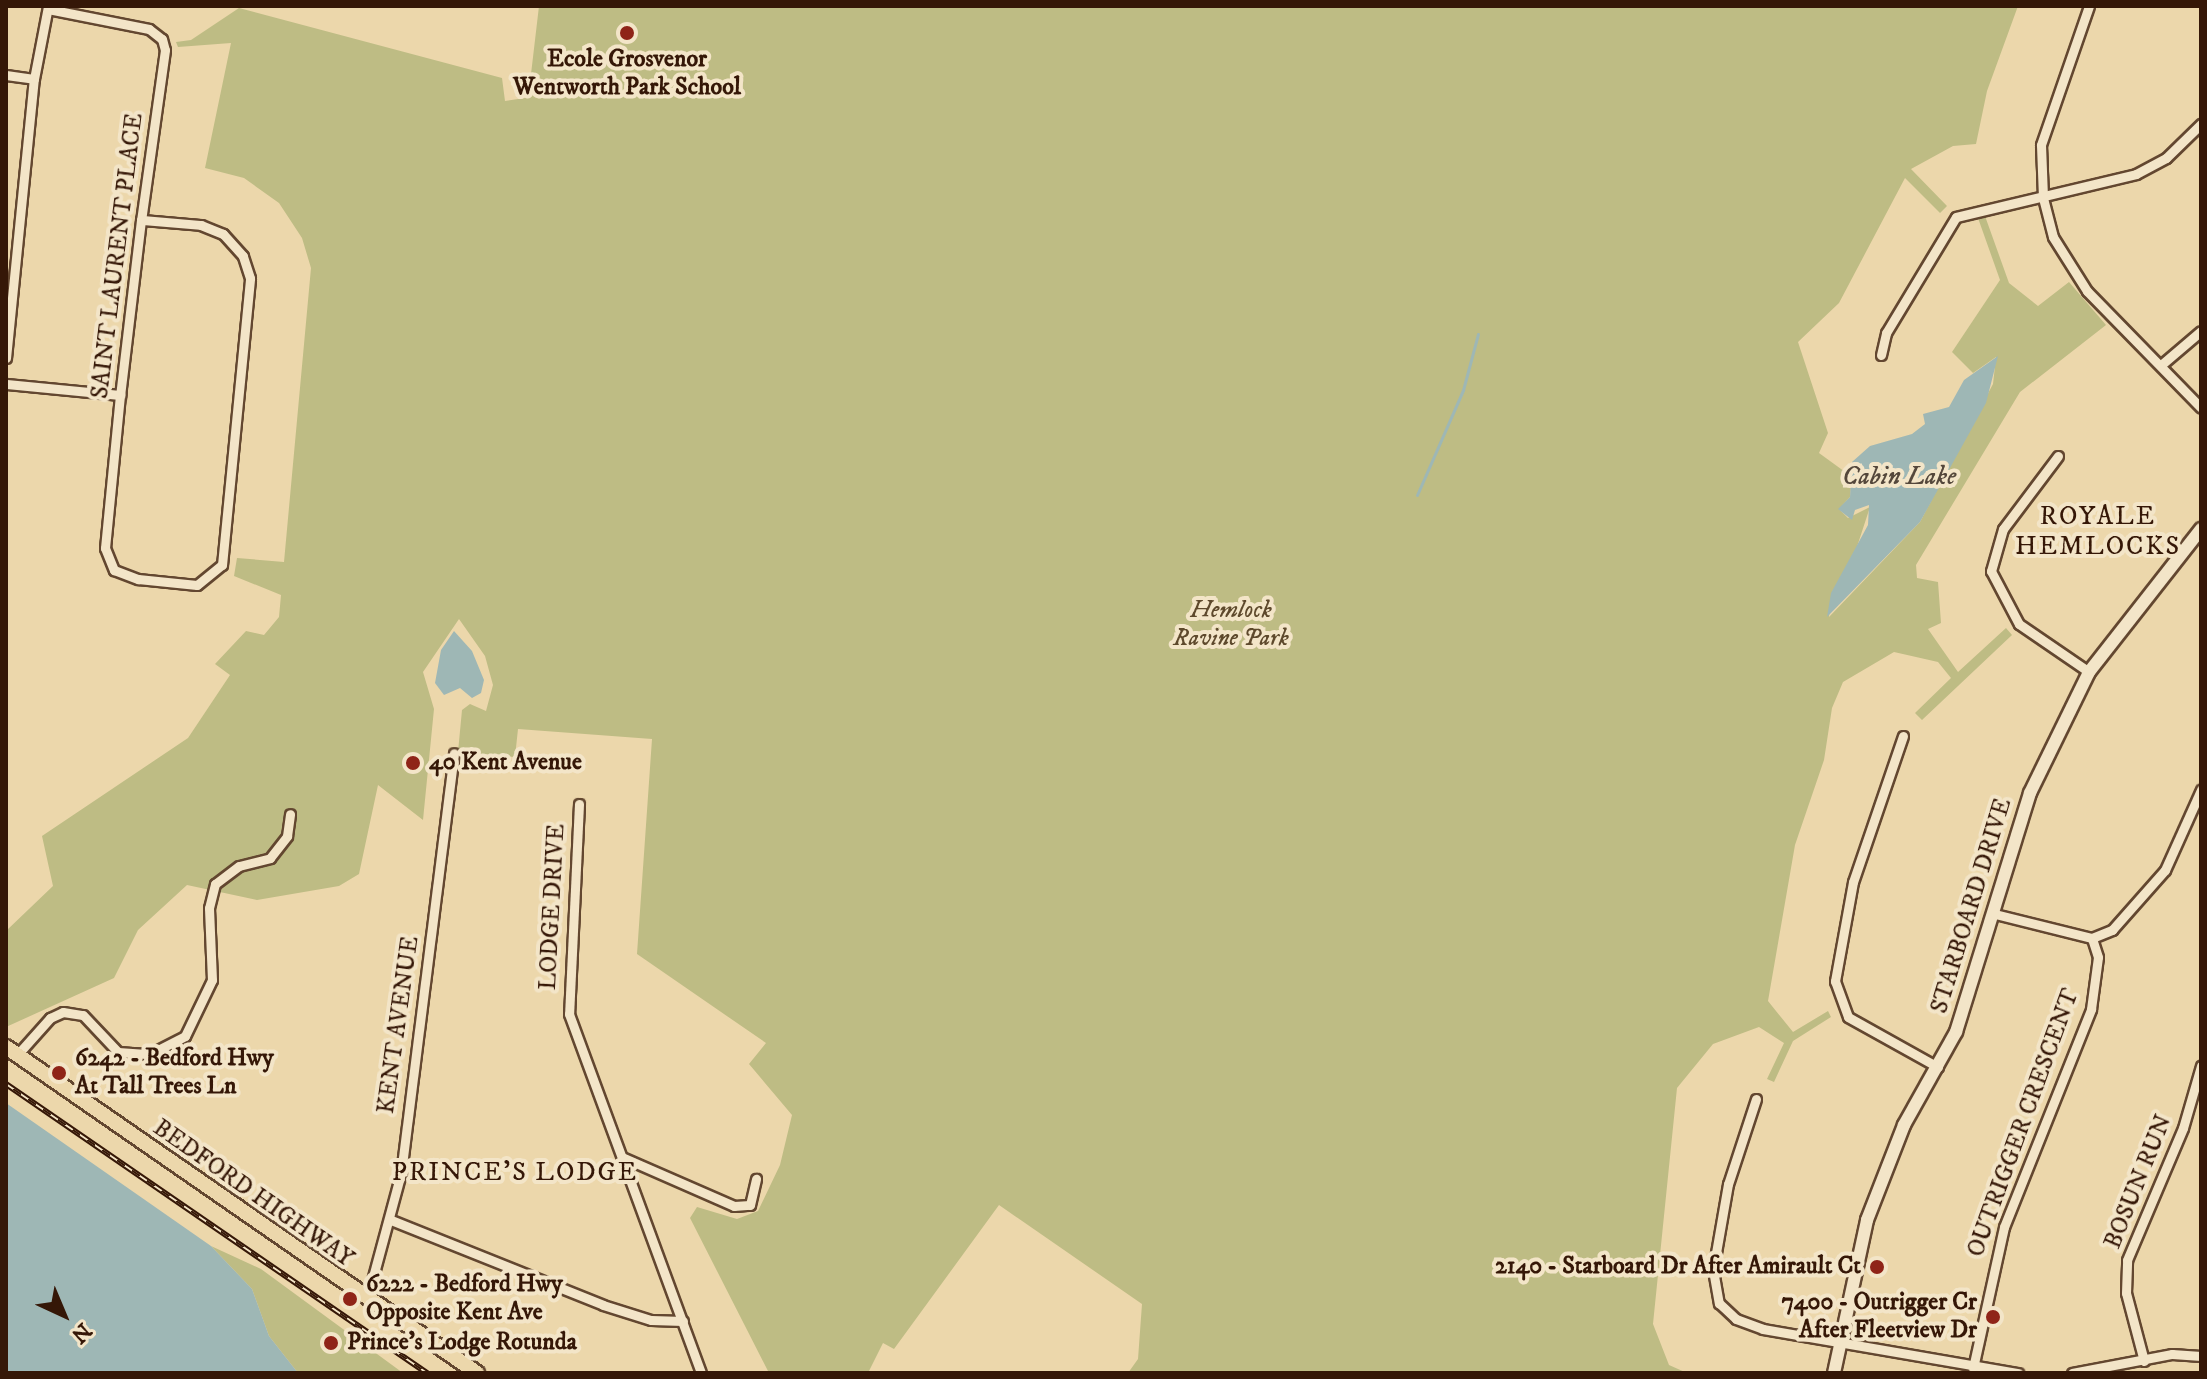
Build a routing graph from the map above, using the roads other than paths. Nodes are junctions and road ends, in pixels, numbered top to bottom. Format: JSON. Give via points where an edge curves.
{"nodes":[{"id":1,"x":2089,"y":6,"type":"edge"},
{"id":2,"x":48,"y":8,"type":"edge"},
{"id":3,"x":6,"y":75,"type":"edge"},
{"id":4,"x":34,"y":79,"type":"junction"},
{"id":5,"x":2201,"y":124,"type":"edge"},
{"id":6,"x":2043,"y":198,"type":"junction"},
{"id":7,"x":141,"y":220,"type":"junction"},
{"id":8,"x":2201,"y":331,"type":"edge"},
{"id":9,"x":1881,"y":355,"type":"dead end"},
{"id":10,"x":6,"y":358,"type":"edge"},
{"id":11,"x":2161,"y":365,"type":"junction"},
{"id":12,"x":6,"y":384,"type":"edge"},
{"id":13,"x":120,"y":395,"type":"junction"},
{"id":14,"x":2201,"y":408,"type":"edge"},
{"id":15,"x":2058,"y":456,"type":"dead end"},
{"id":16,"x":2201,"y":529,"type":"edge"},
{"id":17,"x":2089,"y":672,"type":"junction"},
{"id":18,"x":1903,"y":736,"type":"dead end"},
{"id":19,"x":454,"y":753,"type":"dead end"},
{"id":20,"x":2201,"y":790,"type":"edge"},
{"id":21,"x":579,"y":804,"type":"dead end"},
{"id":22,"x":290,"y":814,"type":"dead end"},
{"id":23,"x":1995,"y":914,"type":"junction"},
{"id":24,"x":2092,"y":938,"type":"junction"},
{"id":25,"x":11,"y":1051,"type":"edge"},
{"id":26,"x":2201,"y":1066,"type":"edge"},
{"id":27,"x":1938,"y":1067,"type":"junction"},
{"id":28,"x":1756,"y":1099,"type":"dead end"},
{"id":29,"x":622,"y":1157,"type":"junction"},
{"id":30,"x":756,"y":1179,"type":"dead end"},
{"id":31,"x":391,"y":1220,"type":"junction"},
{"id":32,"x":367,"y":1299,"type":"junction"},
{"id":33,"x":683,"y":1321,"type":"junction"},
{"id":34,"x":1839,"y":1343,"type":"junction"},
{"id":35,"x":2201,"y":1356,"type":"edge"},
{"id":36,"x":2144,"y":1361,"type":"junction"},
{"id":37,"x":1973,"y":1368,"type":"junction"},
{"id":38,"x":477,"y":1373,"type":"edge"},
{"id":39,"x":701,"y":1373,"type":"edge"},
{"id":40,"x":1834,"y":1373,"type":"edge"},
{"id":41,"x":2018,"y":1373,"type":"edge"},
{"id":42,"x":2072,"y":1373,"type":"edge"}],
"edges":[{"from":1,"to":6,"type":"street","via":[[2041,145]]},
{"from":2,"to":4,"type":"street"},
{"from":2,"to":7,"type":"street","name":"SAINT LAURENT PLACE","via":[[149,29],[162,39]]},
{"from":3,"to":4,"type":"street"},
{"from":4,"to":10,"type":"street"},
{"from":5,"to":6,"type":"street","via":[[2143,171]]},
{"from":6,"to":9,"type":"street","via":[[1956,217],[1886,333]]},
{"from":6,"to":11,"type":"street","via":[[2053,237],[2073,272]]},
{"from":7,"to":13,"type":"street","name":"SAINT LAURENT PLACE"},
{"from":7,"to":13,"type":"street","name":"SAINT LAURENT PLACE","via":[[201,225],[223,234],[243,256],[250,278],[222,565],[197,585],[138,579],[114,570],[105,548]]},
{"from":8,"to":11,"type":"street"},
{"from":11,"to":14,"type":"street"},
{"from":12,"to":13,"type":"street"},
{"from":15,"to":17,"type":"street","via":[[2003,529],[1991,571],[2019,624]]},
{"from":16,"to":17,"type":"street","name":"STARBOARD DRIVE"},
{"from":17,"to":23,"type":"street","name":"STARBOARD DRIVE","via":[[2030,793]]},
{"from":18,"to":27,"type":"street","via":[[1853,882],[1835,981],[1848,1017]]},
{"from":19,"to":31,"type":"street","name":"KENT AVENUE"},
{"from":20,"to":24,"type":"street","via":[[2159,879],[2128,918]]},
{"from":21,"to":29,"type":"street","name":"LODGE DRIVE","via":[[569,1014]]},
{"from":22,"to":25,"type":"street","via":[[287,836],[270,858],[239,866],[215,884],[209,908],[212,980],[185,1036],[150,1054],[118,1052],[87,1019],[66,1011]]},
{"from":23,"to":24,"type":"street"},
{"from":23,"to":27,"type":"street","name":"STARBOARD DRIVE","via":[[1956,1032]]},
{"from":24,"to":37,"type":"street","name":"OUTRIGGER CRESCENT","via":[[2098,957],[2091,1009],[2004,1227]]},
{"from":25,"to":32,"type":"main road","name":"BEDFORD HIGHWAY"},
{"from":26,"to":36,"type":"street","name":"BOSUN RUN","via":[[2183,1128],[2127,1260],[2126,1293]]},
{"from":27,"to":34,"type":"street","name":"STARBOARD DRIVE","via":[[1904,1125],[1867,1220]]},
{"from":28,"to":34,"type":"street","via":[[1728,1184],[1713,1288],[1736,1319]]},
{"from":29,"to":30,"type":"street","via":[[734,1206],[750,1205]]},
{"from":29,"to":33,"type":"street","name":"LODGE DRIVE"},
{"from":31,"to":32,"type":"street","name":"KENT AVENUE"},
{"from":31,"to":33,"type":"street","via":[[603,1305],[651,1320]]},
{"from":32,"to":38,"type":"main road","name":"BEDFORD HIGHWAY"},
{"from":33,"to":39,"type":"street","name":"LODGE DRIVE"},
{"from":34,"to":37,"type":"street"},
{"from":34,"to":40,"type":"street","name":"STARBOARD DRIVE"},
{"from":35,"to":36,"type":"street"},
{"from":36,"to":42,"type":"street"},
{"from":37,"to":41,"type":"street"}]}
